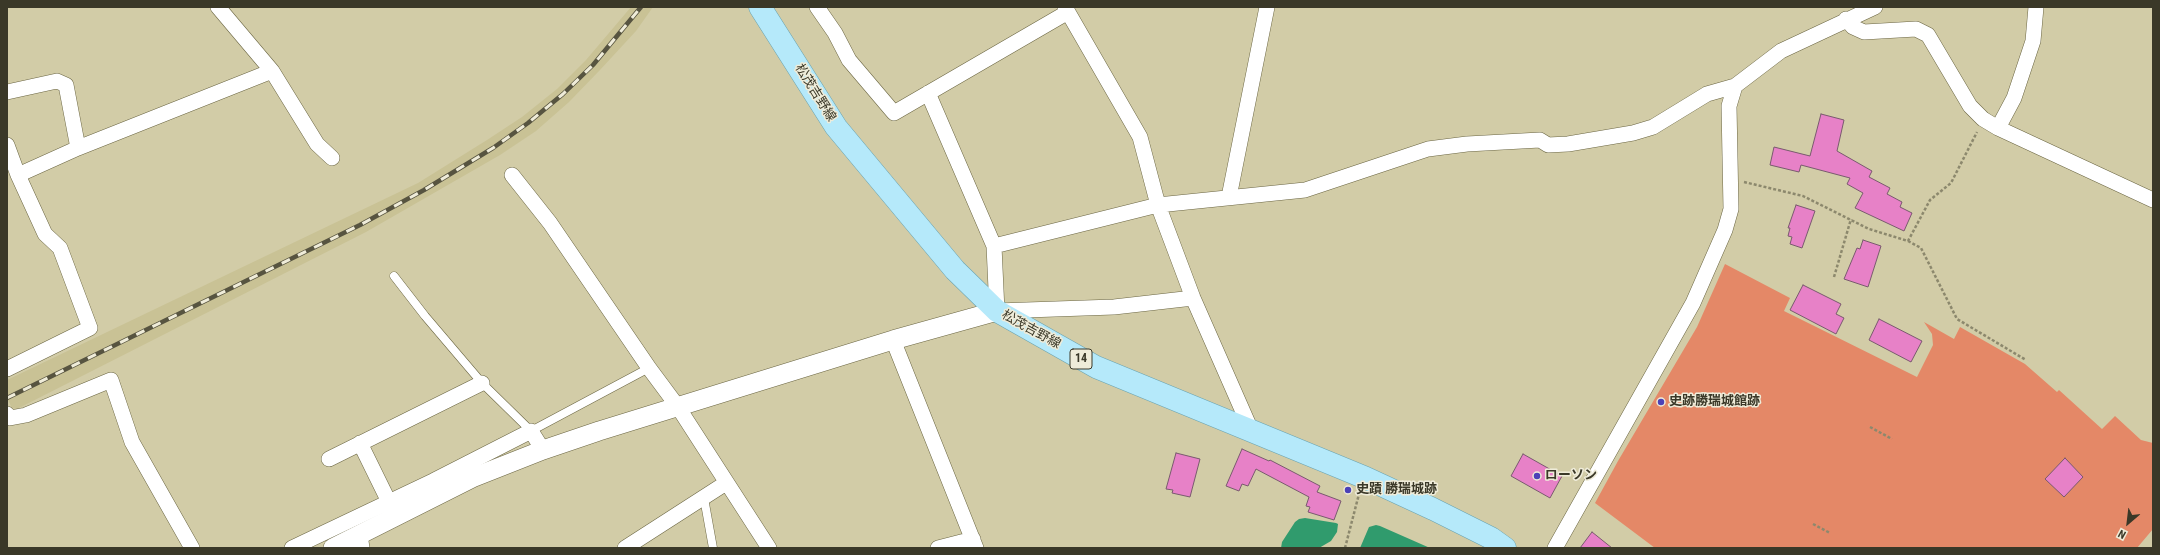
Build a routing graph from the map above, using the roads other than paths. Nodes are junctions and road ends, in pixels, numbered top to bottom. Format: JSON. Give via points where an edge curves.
{"nodes":[{"id":1,"x":218,"y":7,"type":"edge"},
{"id":2,"x":817,"y":7,"type":"edge"},
{"id":3,"x":1267,"y":7,"type":"edge"},
{"id":4,"x":1875,"y":7,"type":"edge"},
{"id":5,"x":2036,"y":7,"type":"edge"},
{"id":6,"x":1067,"y":10,"type":"edge"},
{"id":7,"x":765,"y":15,"type":"edge"},
{"id":8,"x":1846,"y":19,"type":"junction"},
{"id":9,"x":272,"y":71,"type":"junction"},
{"id":10,"x":1735,"y":86,"type":"junction"},
{"id":11,"x":7,"y":92,"type":"edge"},
{"id":12,"x":928,"y":93,"type":"junction"},
{"id":13,"x":1998,"y":128,"type":"junction"},
{"id":14,"x":7,"y":145,"type":"edge"},
{"id":15,"x":78,"y":148,"type":"junction"},
{"id":16,"x":332,"y":158,"type":"dead end"},
{"id":17,"x":18,"y":175,"type":"junction"},
{"id":18,"x":512,"y":175,"type":"dead end"},
{"id":19,"x":1229,"y":197,"type":"junction"},
{"id":20,"x":2153,"y":200,"type":"edge"},
{"id":21,"x":1158,"y":205,"type":"junction"},
{"id":22,"x":994,"y":246,"type":"junction"},
{"id":23,"x":394,"y":276,"type":"dead end"},
{"id":24,"x":1193,"y":298,"type":"junction"},
{"id":25,"x":997,"y":311,"type":"junction"},
{"id":26,"x":893,"y":340,"type":"junction"},
{"id":27,"x":649,"y":368,"type":"junction"},
{"id":28,"x":7,"y":369,"type":"edge"},
{"id":29,"x":482,"y":383,"type":"junction"},
{"id":30,"x":678,"y":407,"type":"junction"},
{"id":31,"x":7,"y":414,"type":"edge"},
{"id":32,"x":1252,"y":430,"type":"junction"},
{"id":33,"x":531,"y":431,"type":"junction"},
{"id":34,"x":360,"y":443,"type":"junction"},
{"id":35,"x":543,"y":450,"type":"junction"},
{"id":36,"x":329,"y":460,"type":"dead end"},
{"id":37,"x":726,"y":483,"type":"junction"},
{"id":38,"x":704,"y":498,"type":"junction"},
{"id":39,"x":389,"y":502,"type":"junction"},
{"id":40,"x":361,"y":541,"type":"edge"},
{"id":41,"x":974,"y":544,"type":"edge"},
{"id":42,"x":338,"y":545,"type":"edge"},
{"id":43,"x":192,"y":548,"type":"edge"},
{"id":44,"x":292,"y":548,"type":"edge"},
{"id":45,"x":625,"y":548,"type":"edge"},
{"id":46,"x":713,"y":548,"type":"edge"},
{"id":47,"x":769,"y":548,"type":"edge"},
{"id":48,"x":938,"y":548,"type":"edge"},
{"id":49,"x":1505,"y":548,"type":"edge"},
{"id":50,"x":1555,"y":548,"type":"edge"}],
"edges":[{"from":1,"to":9,"type":"street"},
{"from":2,"to":12,"type":"street","via":[[849,60],[894,113]]},
{"from":3,"to":19,"type":"street"},
{"from":4,"to":8,"type":"street"},
{"from":5,"to":13,"type":"street","via":[[2033,41],[2014,98]]},
{"from":6,"to":12,"type":"street"},
{"from":6,"to":21,"type":"street","via":[[1140,137]]},
{"from":7,"to":25,"type":"main road","name":"松茂吉野線","number":"14","via":[[836,127],[955,270]]},
{"from":8,"to":10,"type":"street","via":[[1781,51]]},
{"from":8,"to":13,"type":"street","via":[[1853,27],[1864,32],[1916,29],[1928,35],[1970,106],[1983,119]]},
{"from":9,"to":15,"type":"street"},
{"from":9,"to":16,"type":"street","via":[[317,144]]},
{"from":10,"to":19,"type":"street","via":[[1707,94],[1653,127],[1633,133],[1568,144],[1548,145],[1540,140],[1428,149],[1305,190]]},
{"from":10,"to":50,"type":"street","via":[[1729,106],[1732,180],[1731,209],[1725,230],[1693,303]]},
{"from":11,"to":15,"type":"street","via":[[57,81],[66,85]]},
{"from":12,"to":22,"type":"street"},
{"from":13,"to":20,"type":"street"},
{"from":14,"to":17,"type":"street"},
{"from":15,"to":17,"type":"street"},
{"from":17,"to":28,"type":"street","via":[[45,234],[60,248],[90,328]]},
{"from":18,"to":27,"type":"street","via":[[550,223]]},
{"from":19,"to":21,"type":"street"},
{"from":21,"to":22,"type":"street"},
{"from":21,"to":24,"type":"street"},
{"from":22,"to":25,"type":"street"},
{"from":23,"to":29,"type":"lane"},
{"from":24,"to":25,"type":"street","via":[[1114,307]]},
{"from":24,"to":32,"type":"street"},
{"from":25,"to":26,"type":"street"},
{"from":25,"to":32,"type":"main road","name":"松茂吉野線","number":"14","via":[[1096,367]]},
{"from":26,"to":30,"type":"street"},
{"from":26,"to":41,"type":"street"},
{"from":27,"to":30,"type":"street"},
{"from":27,"to":33,"type":"lane"},
{"from":29,"to":33,"type":"lane"},
{"from":29,"to":34,"type":"street"},
{"from":30,"to":35,"type":"street"},
{"from":30,"to":37,"type":"street"},
{"from":31,"to":43,"type":"street","via":[[10,418],[26,415],[111,380],[132,442]]},
{"from":32,"to":49,"type":"main road","name":"松茂吉野線","number":"14","via":[[1361,475],[1491,538]]},
{"from":33,"to":35,"type":"street"},
{"from":33,"to":39,"type":"street"},
{"from":34,"to":36,"type":"street"},
{"from":34,"to":39,"type":"street"},
{"from":35,"to":40,"type":"street","via":[[472,478],[392,517]]},
{"from":37,"to":38,"type":"street"},
{"from":37,"to":47,"type":"street"},
{"from":38,"to":45,"type":"street"},
{"from":38,"to":46,"type":"lane"},
{"from":39,"to":44,"type":"street"},
{"from":40,"to":42,"type":"street"},
{"from":41,"to":48,"type":"street"}]}
